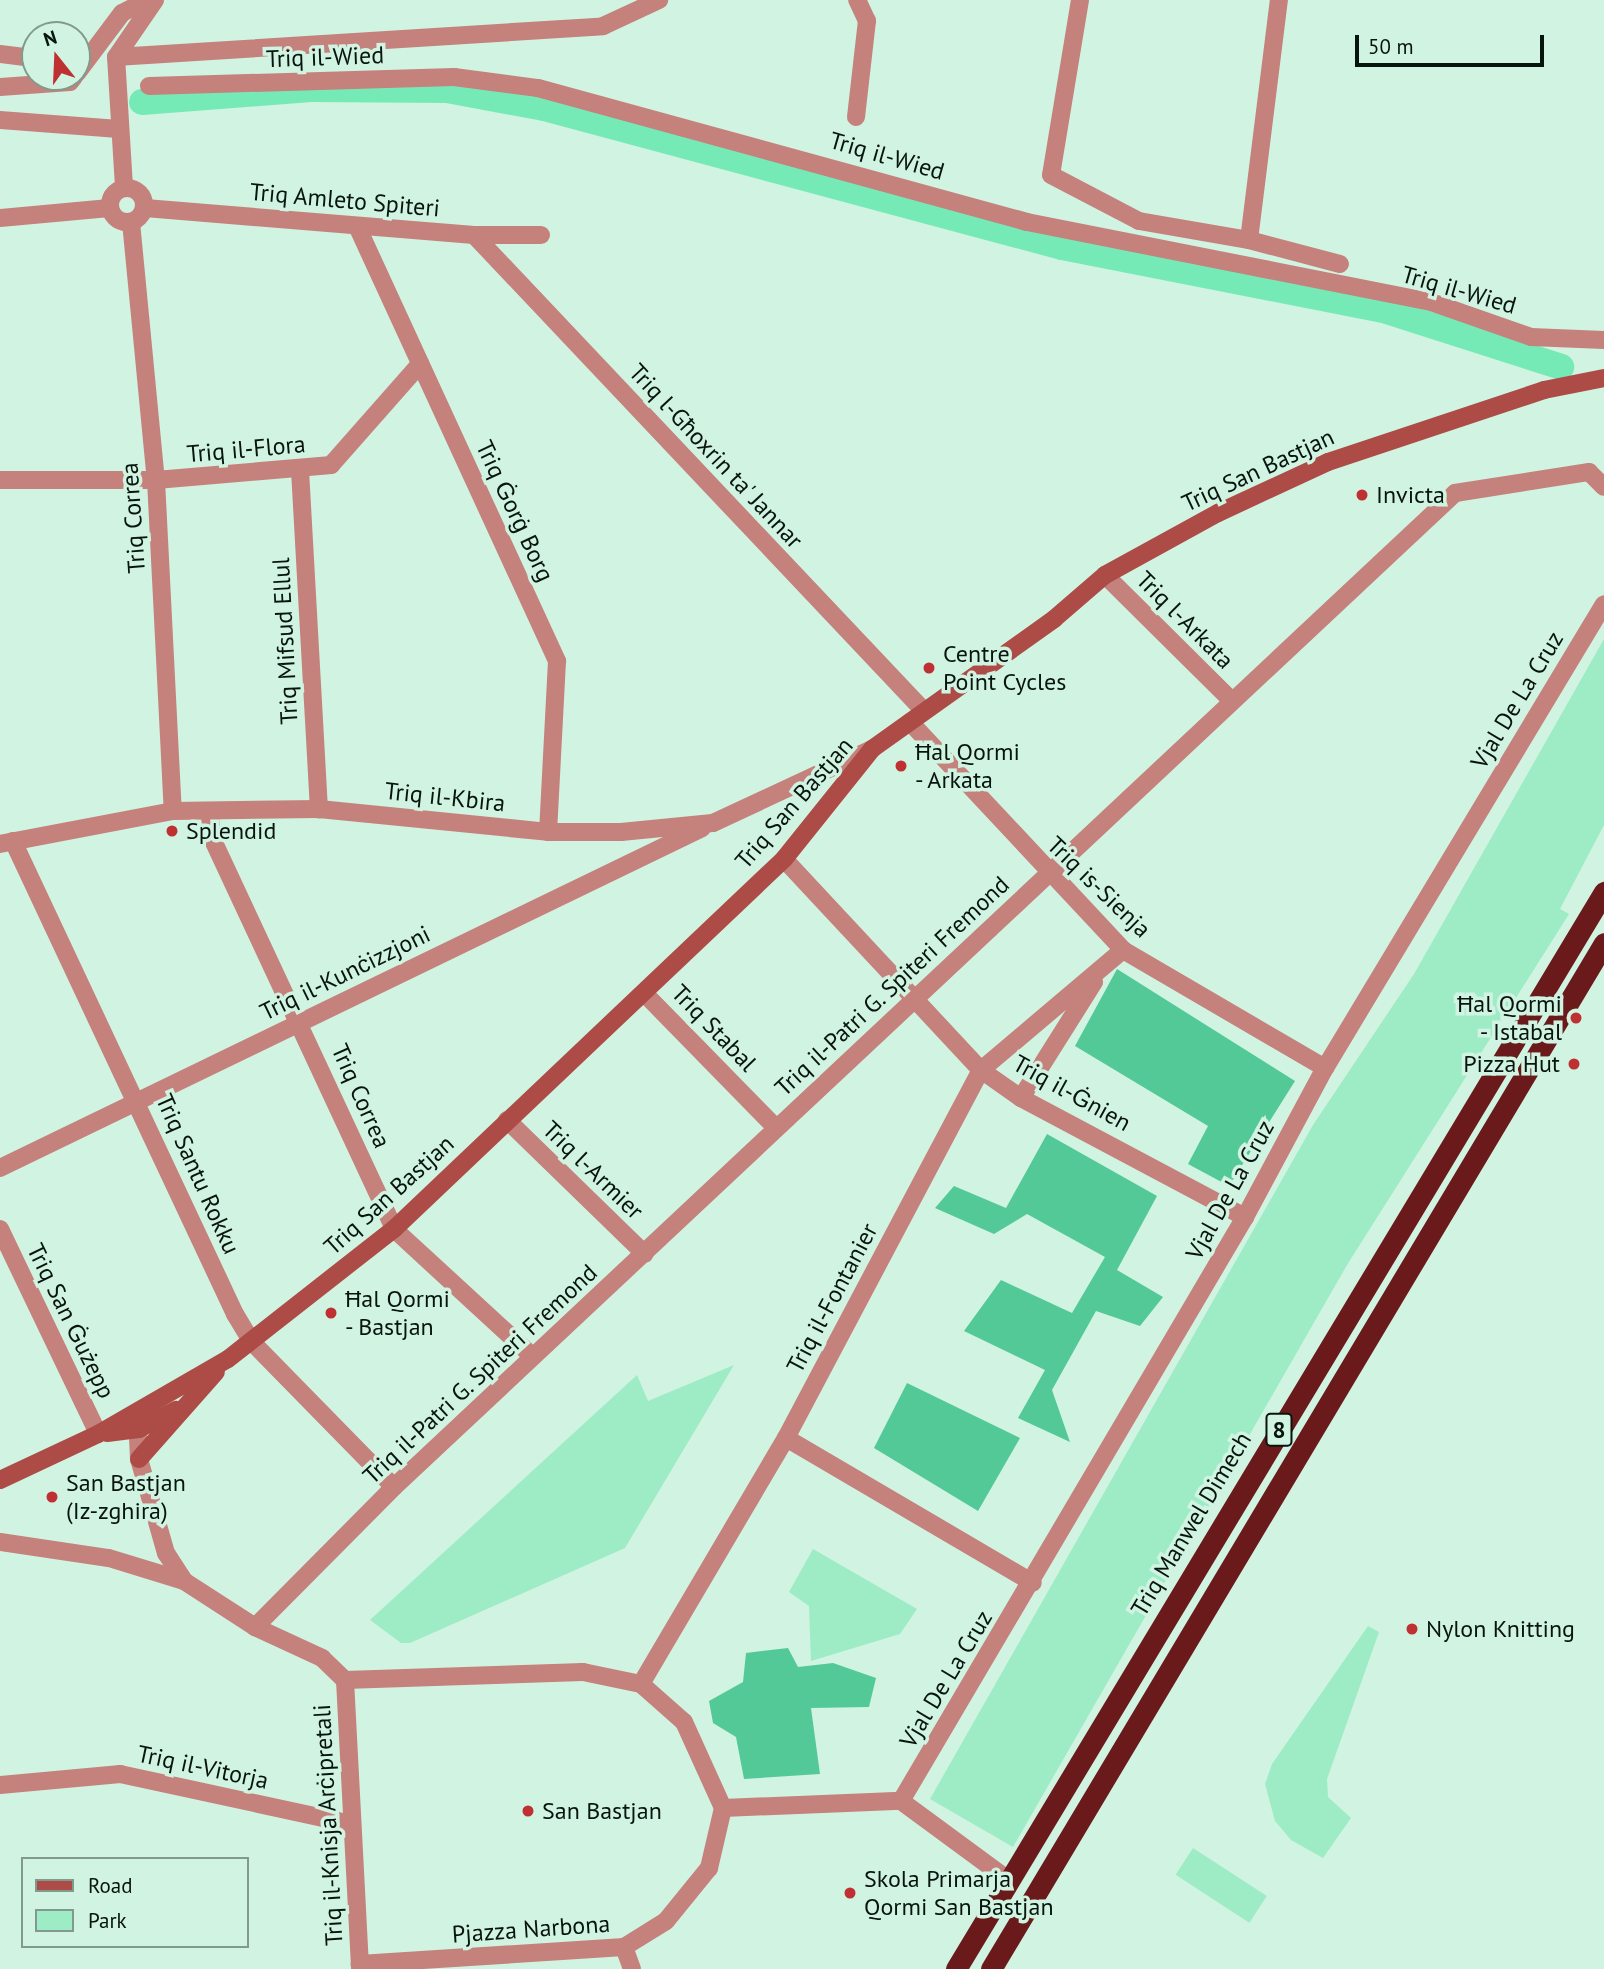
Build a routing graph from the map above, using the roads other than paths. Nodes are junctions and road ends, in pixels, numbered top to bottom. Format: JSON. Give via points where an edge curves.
{"nodes":[{"id":1,"x":148,"y":0,"type":"edge"},
{"id":2,"x":155,"y":0,"type":"edge"},
{"id":3,"x":659,"y":0,"type":"edge"},
{"id":4,"x":857,"y":0,"type":"edge"},
{"id":5,"x":1080,"y":0,"type":"edge"},
{"id":6,"x":1279,"y":0,"type":"edge"},
{"id":7,"x":91,"y":52,"type":"edge"},
{"id":8,"x":0,"y":54,"type":"edge"},
{"id":9,"x":21,"y":56,"type":"edge"},
{"id":10,"x":116,"y":57,"type":"junction"},
{"id":11,"x":21,"y":86,"type":"edge"},
{"id":12,"x":149,"y":86,"type":"dead end"},
{"id":13,"x":0,"y":88,"type":"edge"},
{"id":14,"x":856,"y":117,"type":"dead end"},
{"id":15,"x":0,"y":120,"type":"edge"},
{"id":16,"x":119,"y":129,"type":"junction"},
{"id":17,"x":124,"y":187,"type":"junction"},
{"id":18,"x":110,"y":208,"type":"junction"},
{"id":19,"x":145,"y":208,"type":"junction"},
{"id":20,"x":0,"y":218,"type":"edge"},
{"id":21,"x":131,"y":222,"type":"junction"},
{"id":22,"x":357,"y":226,"type":"junction"},
{"id":23,"x":474,"y":234,"type":"junction"},
{"id":24,"x":541,"y":235,"type":"dead end"},
{"id":25,"x":1249,"y":240,"type":"junction"},
{"id":26,"x":1340,"y":264,"type":"dead end"},
{"id":27,"x":1604,"y":340,"type":"edge"},
{"id":28,"x":420,"y":364,"type":"junction"},
{"id":29,"x":1604,"y":378,"type":"edge"},
{"id":30,"x":300,"y":470,"type":"junction"},
{"id":31,"x":0,"y":480,"type":"edge"},
{"id":32,"x":156,"y":480,"type":"junction"},
{"id":33,"x":1604,"y":487,"type":"edge"},
{"id":34,"x":1105,"y":575,"type":"junction"},
{"id":35,"x":1604,"y":604,"type":"edge"},
{"id":36,"x":1231,"y":700,"type":"junction"},
{"id":37,"x":916,"y":716,"type":"junction"},
{"id":38,"x":872,"y":749,"type":"junction"},
{"id":39,"x":319,"y":809,"type":"junction"},
{"id":40,"x":173,"y":811,"type":"junction"},
{"id":41,"x":210,"y":811,"type":"junction"},
{"id":42,"x":713,"y":823,"type":"junction"},
{"id":43,"x":548,"y":832,"type":"junction"},
{"id":44,"x":7,"y":842,"type":"edge"},
{"id":45,"x":784,"y":859,"type":"junction"},
{"id":46,"x":1048,"y":874,"type":"junction"},
{"id":47,"x":1604,"y":892,"type":"edge"},
{"id":48,"x":1604,"y":943,"type":"edge"},
{"id":49,"x":1123,"y":950,"type":"junction"},
{"id":50,"x":1103,"y":967,"type":"junction"},
{"id":51,"x":644,"y":993,"type":"junction"},
{"id":52,"x":913,"y":1000,"type":"junction"},
{"id":53,"x":301,"y":1021,"type":"junction"},
{"id":54,"x":1325,"y":1068,"type":"junction"},
{"id":55,"x":981,"y":1070,"type":"junction"},
{"id":56,"x":1021,"y":1098,"type":"junction"},
{"id":57,"x":139,"y":1101,"type":"junction"},
{"id":58,"x":507,"y":1121,"type":"junction"},
{"id":59,"x":776,"y":1128,"type":"junction"},
{"id":60,"x":0,"y":1168,"type":"edge"},
{"id":61,"x":1245,"y":1217,"type":"junction"},
{"id":62,"x":0,"y":1229,"type":"edge"},
{"id":63,"x":394,"y":1229,"type":"junction"},
{"id":64,"x":645,"y":1254,"type":"junction"},
{"id":65,"x":251,"y":1341,"type":"junction"},
{"id":66,"x":532,"y":1356,"type":"junction"},
{"id":67,"x":228,"y":1359,"type":"junction"},
{"id":68,"x":185,"y":1405,"type":"junction"},
{"id":69,"x":138,"y":1420,"type":"junction"},
{"id":70,"x":98,"y":1434,"type":"junction"},
{"id":71,"x":786,"y":1438,"type":"junction"},
{"id":72,"x":139,"y":1459,"type":"junction"},
{"id":73,"x":3,"y":1481,"type":"edge"},
{"id":74,"x":394,"y":1487,"type":"junction"},
{"id":75,"x":0,"y":1542,"type":"edge"},
{"id":76,"x":184,"y":1581,"type":"junction"},
{"id":77,"x":1033,"y":1583,"type":"junction"},
{"id":78,"x":255,"y":1627,"type":"junction"},
{"id":79,"x":345,"y":1680,"type":"junction"},
{"id":80,"x":641,"y":1684,"type":"junction"},
{"id":81,"x":0,"y":1784,"type":"edge"},
{"id":82,"x":901,"y":1801,"type":"junction"},
{"id":83,"x":723,"y":1808,"type":"junction"},
{"id":84,"x":352,"y":1824,"type":"junction"},
{"id":85,"x":1007,"y":1879,"type":"junction"},
{"id":86,"x":624,"y":1947,"type":"junction"},
{"id":87,"x":360,"y":1967,"type":"edge"},
{"id":88,"x":632,"y":1969,"type":"edge"},
{"id":89,"x":956,"y":1969,"type":"edge"},
{"id":90,"x":991,"y":1969,"type":"edge"}],
"edges":[{"from":1,"to":7,"type":"street","via":[[122,13]]},
{"from":2,"to":10,"type":"street"},
{"from":3,"to":10,"type":"street","via":[[603,26]]},
{"from":4,"to":14,"type":"street","via":[[867,21]]},
{"from":5,"to":25,"type":"street","via":[[1051,175],[1139,221]]},
{"from":6,"to":25,"type":"street"},
{"from":8,"to":9,"type":"street"},
{"from":10,"to":16,"type":"street"},
{"from":11,"to":13,"type":"street"},
{"from":12,"to":27,"type":"street","name":"Triq il-Wied","via":[[454,77],[538,88],[1027,222],[1430,302],[1531,337]]},
{"from":15,"to":16,"type":"street"},
{"from":16,"to":17,"type":"street"},
{"from":17,"to":18,"type":"street","via":[[113,195]]},
{"from":17,"to":19,"type":"street","via":[[142,195]]},
{"from":18,"to":20,"type":"street"},
{"from":18,"to":21,"type":"street","via":[[118,219]]},
{"from":19,"to":21,"type":"street"},
{"from":19,"to":22,"type":"street","name":"Triq Amleto Spiteri"},
{"from":21,"to":32,"type":"street","name":"Triq Correa"},
{"from":22,"to":23,"type":"street","name":"Triq Amleto Spiteri"},
{"from":22,"to":28,"type":"street","name":"Triq Ġorġ Borg"},
{"from":23,"to":24,"type":"street","name":"Triq Amleto Spiteri"},
{"from":23,"to":37,"type":"street","name":"Triq l-Għoxrin ta' Jannar"},
{"from":25,"to":26,"type":"street"},
{"from":28,"to":30,"type":"street","name":"Triq il-Flora","via":[[331,465]]},
{"from":28,"to":43,"type":"street","name":"Triq Ġorġ Borg","via":[[557,661]]},
{"from":29,"to":34,"type":"street","name":"Triq San Bastjan","via":[[1544,390],[1328,462],[1218,513]]},
{"from":30,"to":32,"type":"street","name":"Triq il-Flora"},
{"from":30,"to":39,"type":"street","name":"Triq Mifsud Ellul"},
{"from":31,"to":32,"type":"street","name":"Triq il-Flora"},
{"from":32,"to":40,"type":"street","name":"Triq Correa"},
{"from":33,"to":36,"type":"street","name":"Triq il-Patri G. Spiteri Fremond","via":[[1589,472],[1455,493]]},
{"from":34,"to":36,"type":"street","name":"Triq l-Arkata"},
{"from":34,"to":37,"type":"street","name":"Triq San Bastjan","via":[[1054,619]]},
{"from":35,"to":54,"type":"street","name":"Vjal De La Cruz"},
{"from":36,"to":46,"type":"street","name":"Triq il-Patri G. Spiteri Fremond"},
{"from":37,"to":38,"type":"street","name":"Triq San Bastjan"},
{"from":37,"to":46,"type":"street","name":"Triq is-Sienja"},
{"from":38,"to":42,"type":"street","name":"Triq il-Kbira"},
{"from":38,"to":45,"type":"street","name":"Triq San Bastjan"},
{"from":39,"to":41,"type":"street","name":"Triq il-Kbira"},
{"from":39,"to":43,"type":"street","name":"Triq il-Kbira"},
{"from":40,"to":41,"type":"street","name":"Triq il-Kbira"},
{"from":40,"to":44,"type":"street","name":"Triq il-Kbira"},
{"from":41,"to":53,"type":"street","name":"Triq Correa","via":[[212,836]]},
{"from":42,"to":43,"type":"street","name":"Triq il-Kbira","via":[[621,832]]},
{"from":42,"to":53,"type":"street","name":"Triq il-Kunċizzjoni"},
{"from":44,"to":57,"type":"street","name":"Triq Santu Rokku"},
{"from":45,"to":51,"type":"street","name":"Triq San Bastjan"},
{"from":45,"to":52,"type":"street","name":"Triq il-Ġnien"},
{"from":46,"to":49,"type":"street","name":"Triq is-Sienja"},
{"from":46,"to":52,"type":"street","name":"Triq il-Patri G. Spiteri Fremond"},
{"from":47,"to":85,"type":"highway","name":"Triq Manwel Dimech","number":"8"},
{"from":48,"to":90,"type":"highway","number":"8"},
{"from":49,"to":50,"type":"street","name":"Triq il-Fontanier"},
{"from":49,"to":54,"type":"street","name":"Triq is-Sienja"},
{"from":50,"to":55,"type":"street","name":"Triq il-Fontanier"},
{"from":50,"to":56,"type":"street","name":"Triq il-Fontanier"},
{"from":51,"to":58,"type":"street","name":"Triq San Bastjan"},
{"from":51,"to":59,"type":"street","name":"Triq Stabal"},
{"from":52,"to":55,"type":"street","name":"Triq il-Ġnien"},
{"from":52,"to":59,"type":"street","name":"Triq il-Patri G. Spiteri Fremond"},
{"from":53,"to":57,"type":"street","name":"Triq il-Kunċizzjoni"},
{"from":53,"to":63,"type":"street","name":"Triq Correa"},
{"from":54,"to":61,"type":"street","name":"Vjal De La Cruz"},
{"from":55,"to":56,"type":"street","name":"Triq il-Ġnien"},
{"from":55,"to":71,"type":"street","name":"Triq il-Fontanier"},
{"from":56,"to":61,"type":"street","name":"Triq il-Ġnien"},
{"from":57,"to":60,"type":"street","name":"Triq il-Kunċizzjoni"},
{"from":57,"to":65,"type":"street","name":"Triq Santu Rokku"},
{"from":58,"to":63,"type":"street","name":"Triq San Bastjan"},
{"from":58,"to":64,"type":"street","name":"Triq l-Armier"},
{"from":59,"to":64,"type":"street","name":"Triq il-Patri G. Spiteri Fremond"},
{"from":61,"to":77,"type":"street","name":"Vjal De La Cruz"},
{"from":62,"to":70,"type":"street","name":"Triq San Ġużepp"},
{"from":63,"to":65,"type":"street","name":"Triq San Bastjan"},
{"from":63,"to":66,"type":"street","name":"Triq Correa"},
{"from":64,"to":66,"type":"street","name":"Triq il-Patri G. Spiteri Fremond"},
{"from":65,"to":67,"type":"street","name":"Triq San Bastjan"},
{"from":65,"to":74,"type":"street","name":"Triq Santu Rokku"},
{"from":66,"to":74,"type":"street","name":"Triq il-Patri G. Spiteri Fremond"},
{"from":67,"to":68,"type":"street","name":"Triq San Bastjan"},
{"from":67,"to":69,"type":"street","name":"Triq San Bastjan"},
{"from":68,"to":69,"type":"street","name":"Triq San Bastjan"},
{"from":68,"to":72,"type":"street","name":"Triq San Bastjan"},
{"from":69,"to":70,"type":"street","name":"Triq San Bastjan"},
{"from":69,"to":72,"type":"street"},
{"from":70,"to":73,"type":"street","name":"Triq San Bastjan"},
{"from":71,"to":77,"type":"street"},
{"from":71,"to":80,"type":"street","name":"Triq il-Fontanier"},
{"from":72,"to":76,"type":"street","via":[[166,1553]]},
{"from":74,"to":78,"type":"street","name":"Triq il-Patri G. Spiteri Fremond"},
{"from":75,"to":76,"type":"street","name":"Triq il-Knisja Arċipretali","via":[[109,1558]]},
{"from":76,"to":78,"type":"street","name":"Triq il-Knisja Arċipretali"},
{"from":77,"to":82,"type":"street","name":"Vjal De La Cruz"},
{"from":78,"to":79,"type":"street","name":"Triq il-Knisja Arċipretali","via":[[322,1658]]},
{"from":79,"to":80,"type":"street","via":[[583,1672]]},
{"from":79,"to":84,"type":"street","name":"Triq il-Knisja Arċipretali"},
{"from":80,"to":83,"type":"street","via":[[684,1722]]},
{"from":81,"to":84,"type":"street","name":"Triq il-Vitorja","via":[[120,1774]]},
{"from":82,"to":83,"type":"street"},
{"from":82,"to":85,"type":"street"},
{"from":83,"to":86,"type":"street","name":"Pjazza Narbona","via":[[709,1868],[666,1921]]},
{"from":84,"to":87,"type":"street","name":"Triq il-Knisja Arċipretali"},
{"from":85,"to":89,"type":"highway","name":"Triq Manwel Dimech","number":"8"},
{"from":86,"to":87,"type":"street","name":"Pjazza Narbona"},
{"from":86,"to":88,"type":"street"}]}
